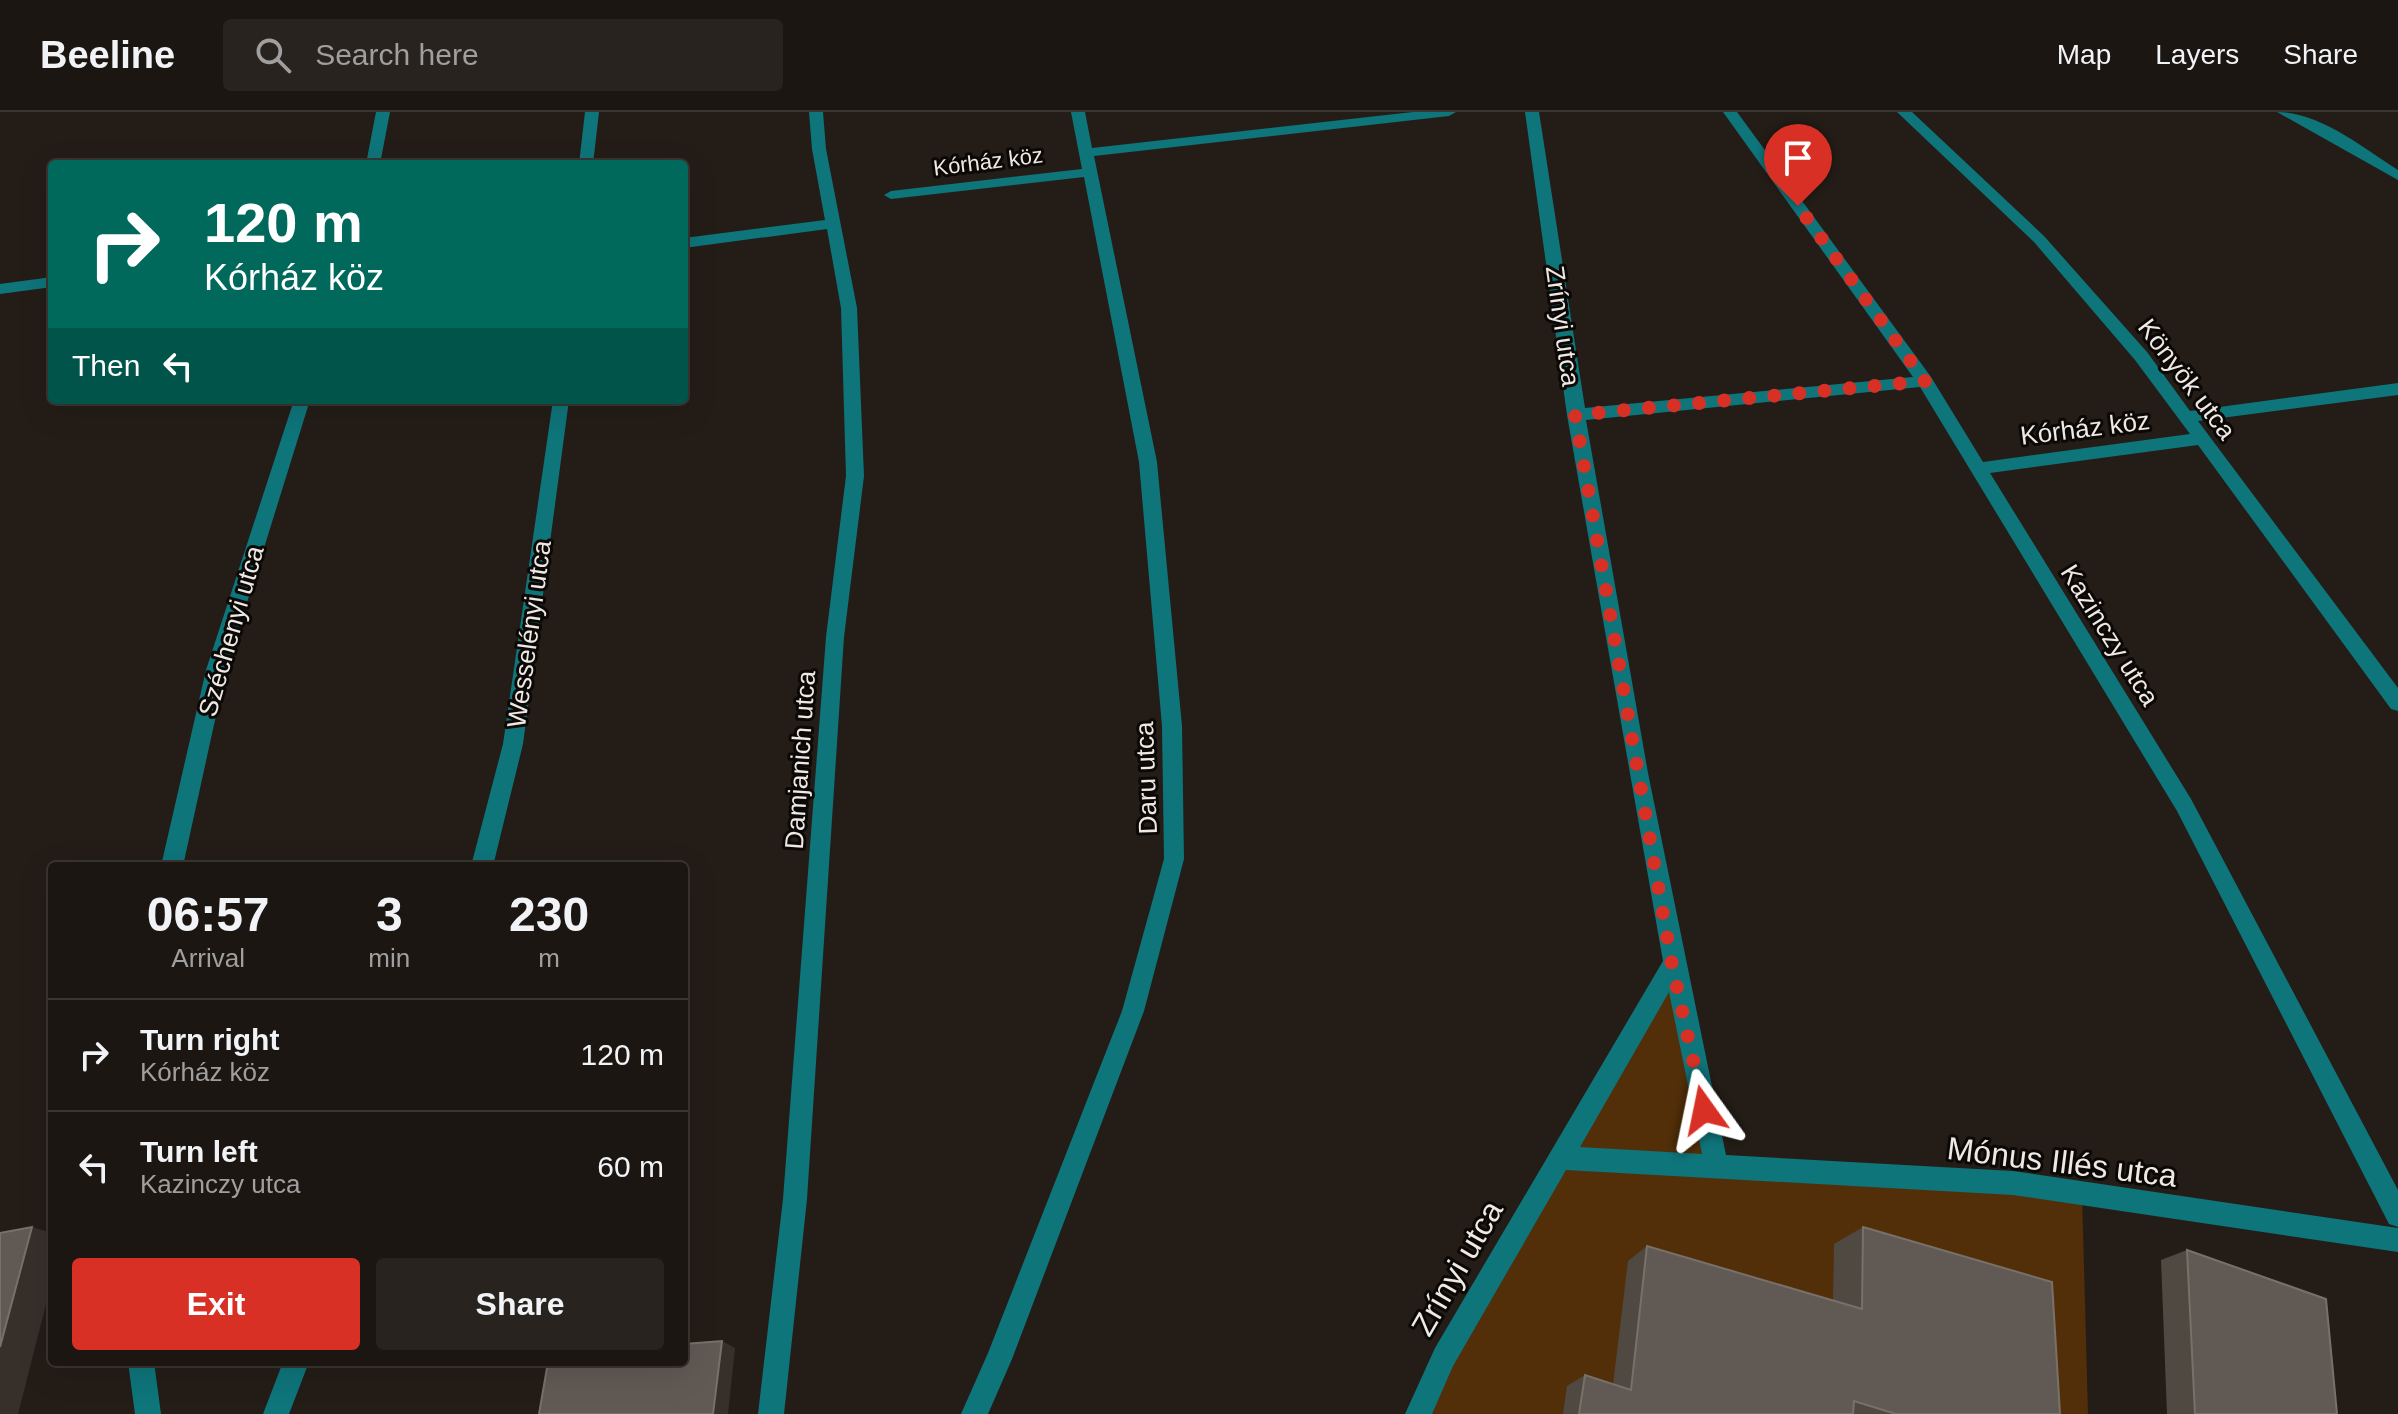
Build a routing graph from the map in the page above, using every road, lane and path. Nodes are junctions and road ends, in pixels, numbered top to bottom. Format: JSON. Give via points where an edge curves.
{"nodes":[{"id":1,"x":383,"y":112,"type":"edge"},
{"id":2,"x":592,"y":112,"type":"edge"},
{"id":3,"x":816,"y":112,"type":"edge"},
{"id":4,"x":1078,"y":112,"type":"edge"},
{"id":5,"x":1288,"y":112,"type":"edge"},
{"id":6,"x":1449,"y":112,"type":"edge"},
{"id":7,"x":1532,"y":112,"type":"edge"},
{"id":8,"x":1730,"y":112,"type":"edge"},
{"id":9,"x":1904,"y":112,"type":"edge"},
{"id":10,"x":2284,"y":112,"type":"edge"},
{"id":11,"x":1295,"y":130,"type":"junction"},
{"id":12,"x":374,"y":160,"type":"edge"},
{"id":13,"x":586,"y":160,"type":"edge"},
{"id":14,"x":1089,"y":162,"type":"junction"},
{"id":15,"x":2398,"y":176,"type":"edge"},
{"id":16,"x":891,"y":195,"type":"dead end"},
{"id":17,"x":833,"y":224,"type":"junction"},
{"id":18,"x":688,"y":242,"type":"edge"},
{"id":19,"x":48,"y":283,"type":"edge"},
{"id":20,"x":0,"y":289,"type":"edge"},
{"id":21,"x":1925,"y":381,"type":"junction"},
{"id":22,"x":2398,"y":389,"type":"edge"},
{"id":23,"x":301,"y":404,"type":"edge"},
{"id":24,"x":560,"y":404,"type":"edge"},
{"id":25,"x":1575,"y":415,"type":"junction"},
{"id":26,"x":2185,"y":417,"type":"junction"},
{"id":27,"x":2200,"y":439,"type":"junction"},
{"id":28,"x":1977,"y":469,"type":"junction"},
{"id":29,"x":2398,"y":703,"type":"edge"},
{"id":30,"x":173,"y":862,"type":"edge"},
{"id":31,"x":483,"y":862,"type":"edge"},
{"id":32,"x":1672,"y":965,"type":"junction"},
{"id":33,"x":1560,"y":1158,"type":"junction"},
{"id":34,"x":1717,"y":1167,"type":"junction"},
{"id":35,"x":2398,"y":1215,"type":"edge"},
{"id":36,"x":2398,"y":1240,"type":"edge"},
{"id":37,"x":142,"y":1366,"type":"edge"},
{"id":38,"x":294,"y":1366,"type":"edge"},
{"id":39,"x":148,"y":1414,"type":"edge"},
{"id":40,"x":276,"y":1414,"type":"edge"},
{"id":41,"x":771,"y":1414,"type":"edge"},
{"id":42,"x":974,"y":1414,"type":"edge"},
{"id":43,"x":1418,"y":1414,"type":"edge"}],
"edges":[{"from":1,"to":12,"type":"street"},
{"from":2,"to":13,"type":"street"},
{"from":3,"to":17,"type":"street","name":"Damjanich utca"},
{"from":4,"to":14,"type":"street","name":"Daru utca"},
{"from":5,"to":11,"type":"street"},
{"from":6,"to":11,"type":"street","name":"Kórház köz"},
{"from":7,"to":25,"type":"street","name":"Zrínyi utca"},
{"from":8,"to":21,"type":"street","name":"Kazinczy utca"},
{"from":9,"to":26,"type":"street","name":"Könyök utca","via":[[2039,239],[2141,356]]},
{"from":10,"to":15,"type":"street"},
{"from":11,"to":14,"type":"street","name":"Kórház köz"},
{"from":14,"to":16,"type":"street","name":"Kórház köz"},
{"from":14,"to":42,"type":"street","name":"Daru utca","via":[[1148,462],[1172,726],[1174,859],[1133,1011]]},
{"from":17,"to":18,"type":"street"},
{"from":17,"to":41,"type":"street","name":"Damjanich utca","via":[[849,308],[855,476],[835,637],[795,1199]]},
{"from":19,"to":20,"type":"street"},
{"from":21,"to":25,"type":"street"},
{"from":21,"to":28,"type":"street","name":"Kazinczy utca"},
{"from":22,"to":26,"type":"street"},
{"from":23,"to":30,"type":"street","name":"Széchenyi utca","via":[[216,670]]},
{"from":24,"to":31,"type":"street","name":"Wesselényi utca","via":[[513,744]]},
{"from":25,"to":32,"type":"street","name":"Zrínyi utca"},
{"from":26,"to":27,"type":"street","name":"Könyök utca"},
{"from":27,"to":28,"type":"street","name":"Kórház köz"},
{"from":27,"to":29,"type":"street","name":"Könyök utca"},
{"from":28,"to":35,"type":"street","name":"Kazinczy utca","via":[[2184,805]]},
{"from":32,"to":33,"type":"street","name":"Zrínyi utca"},
{"from":32,"to":34,"type":"street","name":"Zrínyi utca"},
{"from":33,"to":34,"type":"street"},
{"from":33,"to":43,"type":"street","name":"Zrínyi utca","via":[[1444,1357]]},
{"from":34,"to":36,"type":"street","name":"Mónus Illés utca","via":[[2013,1183]]},
{"from":37,"to":39,"type":"street"},
{"from":38,"to":40,"type":"street"}]}
